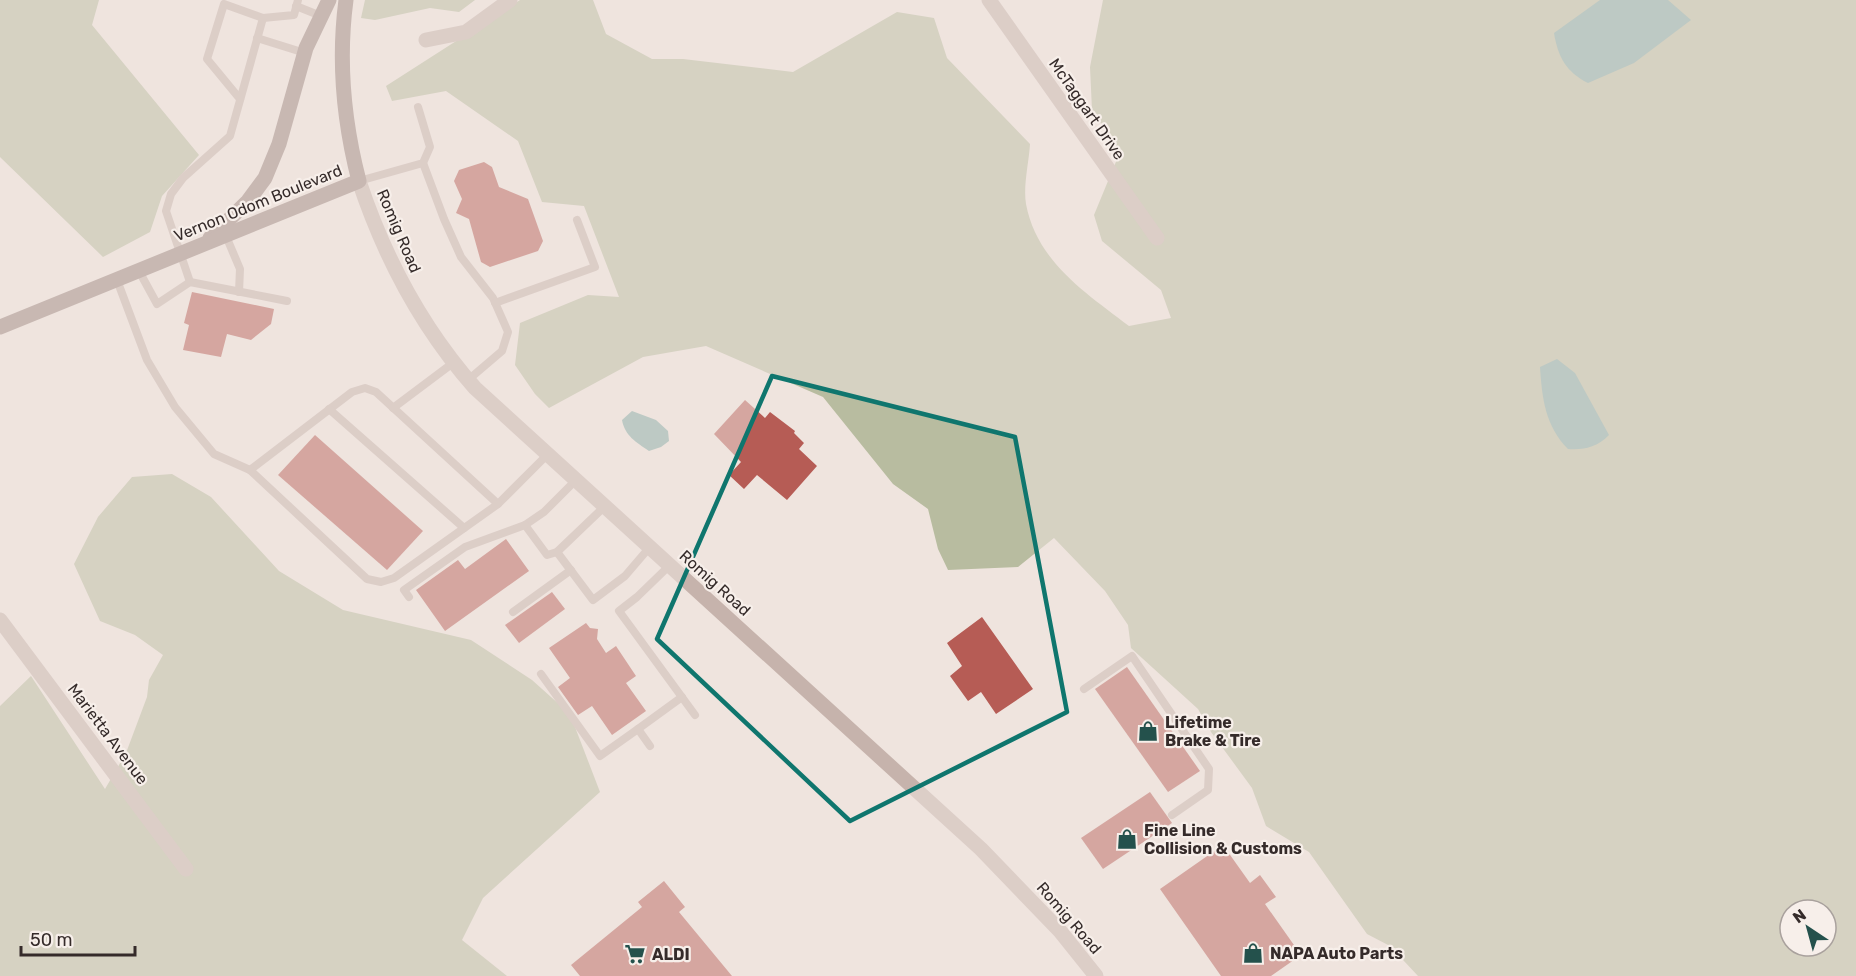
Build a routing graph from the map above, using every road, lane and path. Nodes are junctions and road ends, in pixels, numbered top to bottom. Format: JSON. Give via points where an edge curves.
{"nodes":[{"id":1,"x":329,"y":0,"type":"edge"},
{"id":2,"x":346,"y":0,"type":"edge"},
{"id":3,"x":510,"y":0,"type":"edge"},
{"id":4,"x":989,"y":0,"type":"edge"},
{"id":5,"x":297,"y":3,"type":"edge"},
{"id":6,"x":321,"y":16,"type":"junction"},
{"id":7,"x":263,"y":18,"type":"junction"},
{"id":8,"x":258,"y":38,"type":"junction"},
{"id":9,"x":426,"y":40,"type":"dead end"},
{"id":10,"x":305,"y":53,"type":"junction"},
{"id":11,"x":240,"y":99,"type":"junction"},
{"id":12,"x":418,"y":107,"type":"dead end"},
{"id":13,"x":423,"y":162,"type":"junction"},
{"id":14,"x":359,"y":181,"type":"junction"},
{"id":15,"x":577,"y":220,"type":"dead end"},
{"id":16,"x":226,"y":236,"type":"junction"},
{"id":17,"x":1156,"y":238,"type":"dead end"},
{"id":18,"x":203,"y":244,"type":"junction"},
{"id":19,"x":179,"y":254,"type":"junction"},
{"id":20,"x":139,"y":270,"type":"junction"},
{"id":21,"x":117,"y":280,"type":"junction"},
{"id":22,"x":190,"y":282,"type":"junction"},
{"id":23,"x":239,"y":292,"type":"junction"},
{"id":24,"x":287,"y":301,"type":"dead end"},
{"id":25,"x":495,"y":303,"type":"junction"},
{"id":26,"x":0,"y":327,"type":"edge"},
{"id":27,"x":453,"y":363,"type":"junction"},
{"id":28,"x":468,"y":380,"type":"junction"},
{"id":29,"x":393,"y":408,"type":"junction"},
{"id":30,"x":329,"y":409,"type":"junction"},
{"id":31,"x":547,"y":455,"type":"junction"},
{"id":32,"x":250,"y":470,"type":"junction"},
{"id":33,"x":575,"y":481,"type":"junction"},
{"id":34,"x":498,"y":504,"type":"junction"},
{"id":35,"x":604,"y":507,"type":"junction"},
{"id":36,"x":525,"y":525,"type":"junction"},
{"id":37,"x":464,"y":528,"type":"junction"},
{"id":38,"x":650,"y":548,"type":"junction"},
{"id":39,"x":558,"y":552,"type":"junction"},
{"id":40,"x":669,"y":566,"type":"junction"},
{"id":41,"x":571,"y":570,"type":"junction"},
{"id":42,"x":410,"y":597,"type":"dead end"},
{"id":43,"x":513,"y":612,"type":"dead end"},
{"id":44,"x":0,"y":620,"type":"edge"},
{"id":45,"x":541,"y":674,"type":"dead end"},
{"id":46,"x":1084,"y":689,"type":"dead end"},
{"id":47,"x":682,"y":697,"type":"junction"},
{"id":48,"x":694,"y":715,"type":"dead end"},
{"id":49,"x":638,"y":729,"type":"junction"},
{"id":50,"x":650,"y":746,"type":"dead end"},
{"id":51,"x":1172,"y":815,"type":"dead end"},
{"id":52,"x":186,"y":869,"type":"dead end"},
{"id":53,"x":1096,"y":976,"type":"edge"}],
"edges":[{"from":1,"to":6,"type":"main road"},
{"from":2,"to":14,"type":"main road","name":"Vernon Odom Boulevard","via":[[346,112]]},
{"from":3,"to":9,"type":"street","via":[[466,32]]},
{"from":4,"to":17,"type":"street","name":"McTaggart Drive"},
{"from":5,"to":6,"type":"lane"},
{"from":5,"to":7,"type":"lane","via":[[294,15]]},
{"from":6,"to":10,"type":"main road"},
{"from":7,"to":8,"type":"lane"},
{"from":7,"to":11,"type":"lane","via":[[224,4],[207,59]]},
{"from":8,"to":10,"type":"lane"},
{"from":8,"to":11,"type":"lane"},
{"from":10,"to":18,"type":"main road","via":[[265,178],[248,201]]},
{"from":11,"to":19,"type":"lane","via":[[230,136],[171,194],[166,212]]},
{"from":12,"to":13,"type":"lane","via":[[430,147]]},
{"from":13,"to":14,"type":"lane"},
{"from":13,"to":25,"type":"lane","via":[[462,257]]},
{"from":14,"to":16,"type":"main road","name":"Vernon Odom Boulevard"},
{"from":14,"to":27,"type":"street","name":"Romig Road","via":[[405,291]]},
{"from":15,"to":25,"type":"lane","via":[[595,267]]},
{"from":16,"to":18,"type":"main road","name":"Vernon Odom Boulevard"},
{"from":16,"to":23,"type":"lane","via":[[240,268]]},
{"from":18,"to":19,"type":"main road","name":"Vernon Odom Boulevard"},
{"from":19,"to":20,"type":"main road","name":"Vernon Odom Boulevard"},
{"from":19,"to":22,"type":"lane"},
{"from":20,"to":21,"type":"main road","name":"Vernon Odom Boulevard"},
{"from":20,"to":22,"type":"lane","via":[[157,304]]},
{"from":21,"to":26,"type":"main road","name":"Vernon Odom Boulevard"},
{"from":21,"to":32,"type":"lane","via":[[147,360],[175,407],[214,454]]},
{"from":22,"to":23,"type":"lane"},
{"from":23,"to":24,"type":"lane"},
{"from":25,"to":28,"type":"lane","via":[[508,332],[507,342]]},
{"from":27,"to":28,"type":"street","name":"Romig Road"},
{"from":27,"to":29,"type":"lane"},
{"from":28,"to":31,"type":"street","name":"Romig Road"},
{"from":29,"to":30,"type":"lane","via":[[376,392],[364,388]]},
{"from":29,"to":34,"type":"lane"},
{"from":30,"to":32,"type":"lane"},
{"from":30,"to":37,"type":"lane"},
{"from":31,"to":33,"type":"street","name":"Romig Road"},
{"from":31,"to":34,"type":"lane"},
{"from":32,"to":37,"type":"lane","via":[[367,579],[381,582],[394,578]]},
{"from":33,"to":35,"type":"street","name":"Romig Road"},
{"from":33,"to":36,"type":"lane"},
{"from":34,"to":37,"type":"lane"},
{"from":35,"to":38,"type":"street","name":"Romig Road"},
{"from":35,"to":39,"type":"lane"},
{"from":36,"to":39,"type":"lane","via":[[547,555]]},
{"from":36,"to":42,"type":"lane","via":[[465,547],[404,590]]},
{"from":38,"to":40,"type":"street","name":"Romig Road"},
{"from":38,"to":41,"type":"lane","via":[[625,576],[593,600]]},
{"from":39,"to":41,"type":"lane"},
{"from":40,"to":47,"type":"lane","via":[[619,611]]},
{"from":40,"to":53,"type":"street","name":"Romig Road","via":[[981,849],[1060,931]]},
{"from":41,"to":43,"type":"lane"},
{"from":44,"to":52,"type":"street","name":"Marietta Avenue"},
{"from":45,"to":49,"type":"lane","via":[[600,756]]},
{"from":46,"to":51,"type":"lane","via":[[1132,656],[1209,769],[1208,790]]},
{"from":47,"to":48,"type":"lane"},
{"from":47,"to":49,"type":"lane"},
{"from":49,"to":50,"type":"lane"}]}
